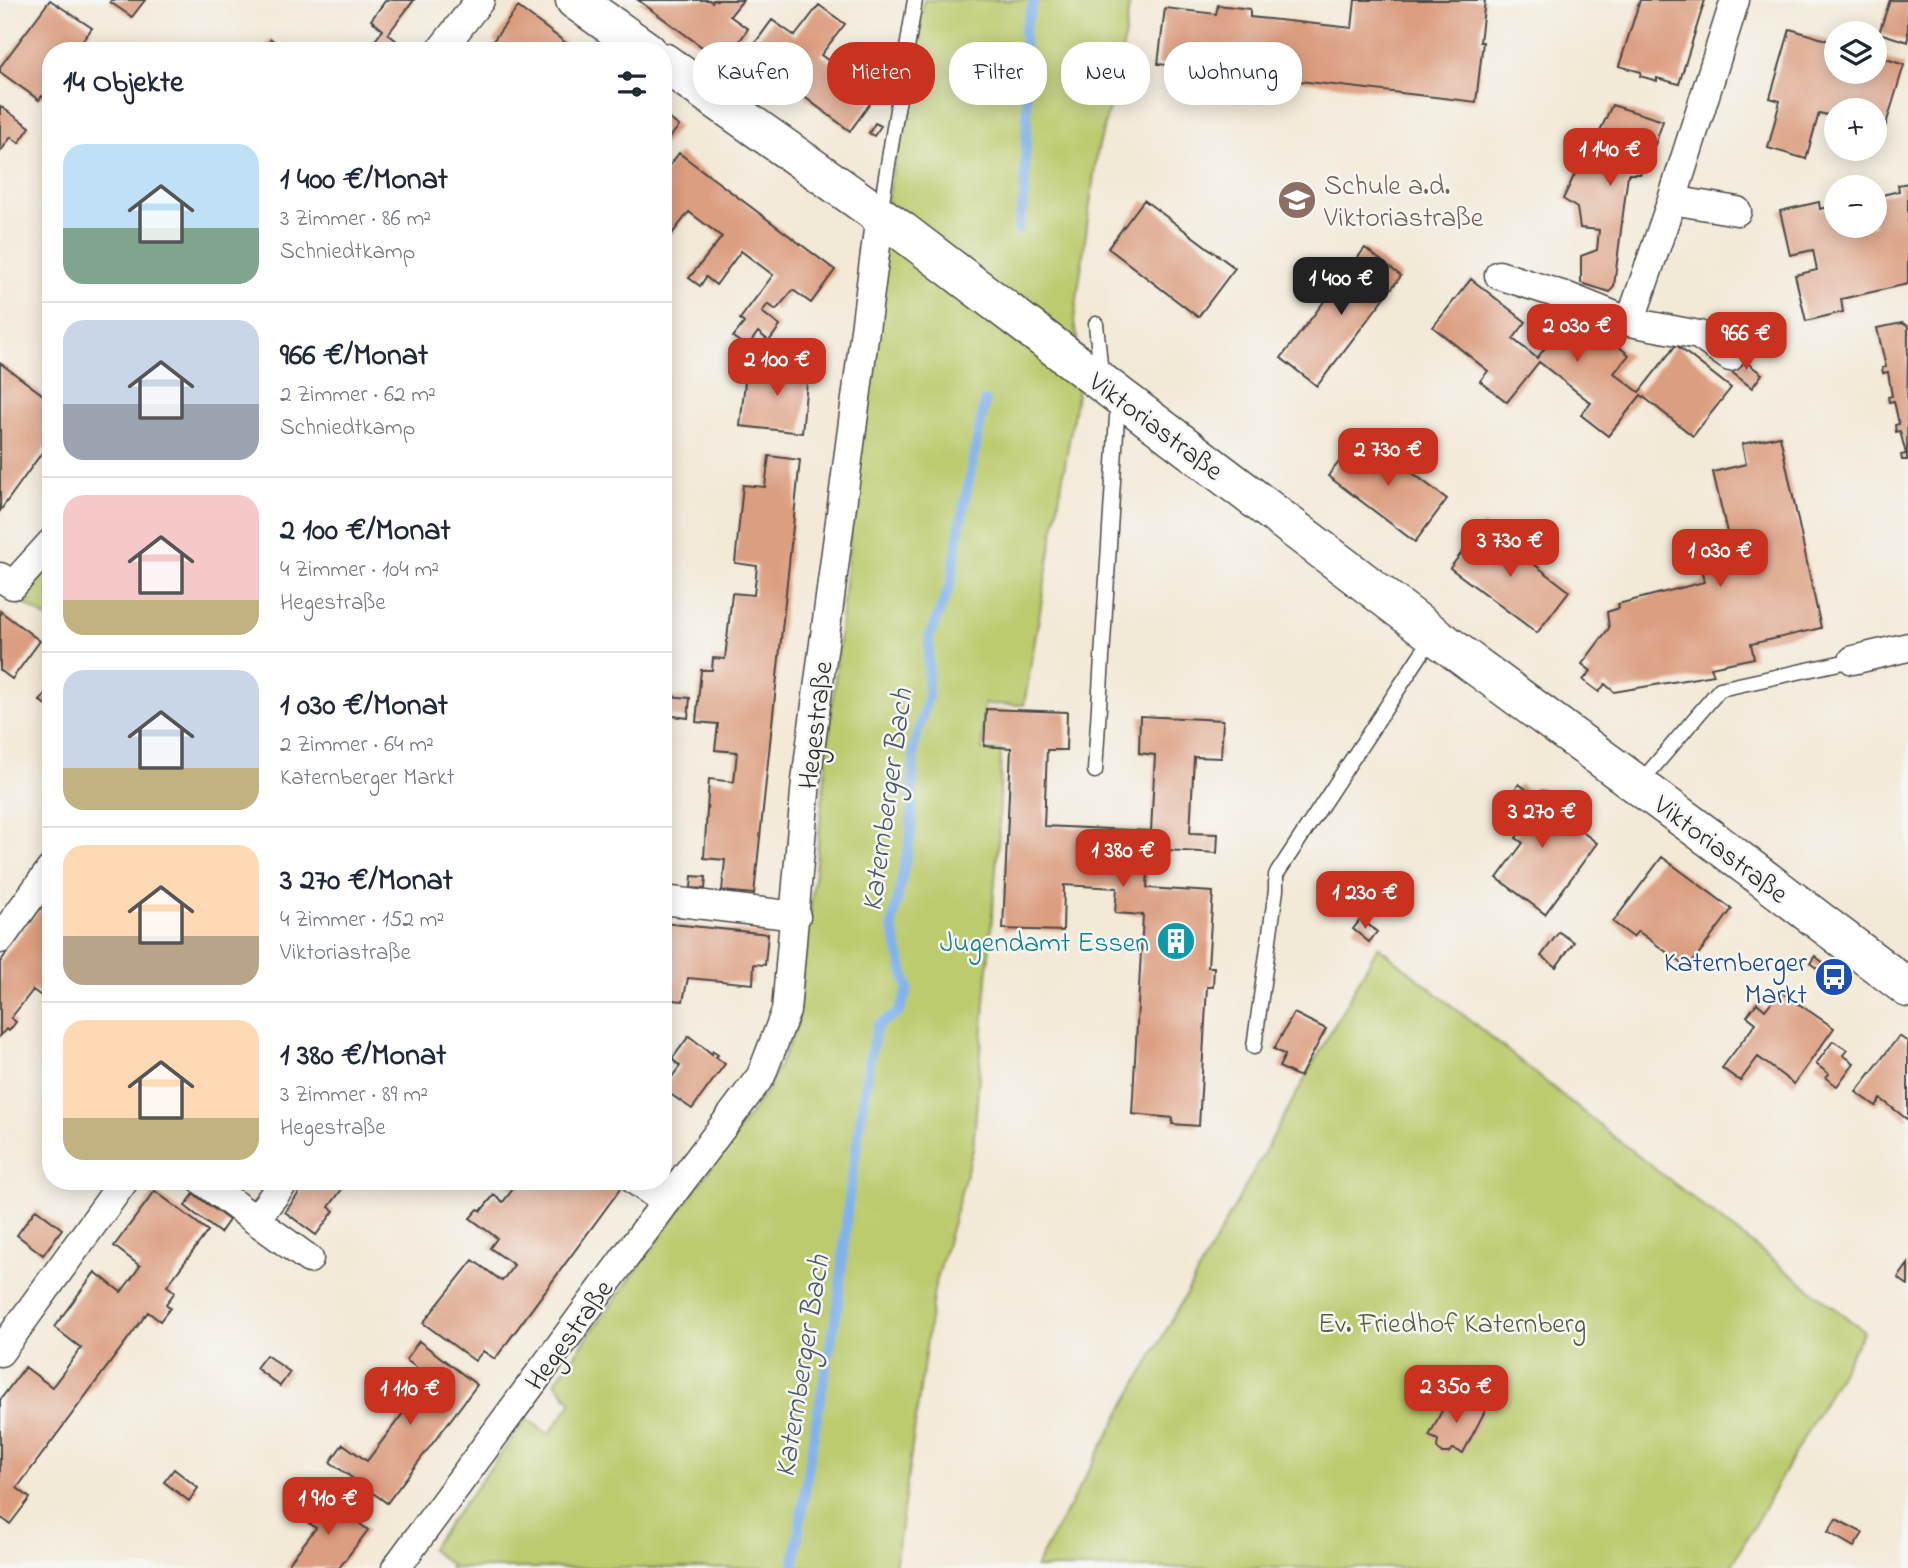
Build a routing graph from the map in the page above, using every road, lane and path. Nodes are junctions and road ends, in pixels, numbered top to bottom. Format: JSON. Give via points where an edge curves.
{"nodes":[{"id":1,"x":480,"y":0,"type":"edge"},
{"id":2,"x":575,"y":0,"type":"edge"},
{"id":3,"x":915,"y":0,"type":"edge"},
{"id":4,"x":1735,"y":0,"type":"edge"},
{"id":5,"x":447,"y":42,"type":"edge"},
{"id":6,"x":634,"y":42,"type":"edge"},
{"id":7,"x":672,"y":68,"type":"edge"},
{"id":8,"x":1672,"y":200,"type":"junction"},
{"id":9,"x":1737,"y":211,"type":"dead end"},
{"id":10,"x":880,"y":215,"type":"junction"},
{"id":11,"x":1499,"y":275,"type":"dead end"},
{"id":12,"x":1630,"y":322,"type":"junction"},
{"id":13,"x":1096,"y":324,"type":"dead end"},
{"id":14,"x":1730,"y":356,"type":"dead end"},
{"id":15,"x":1110,"y":389,"type":"junction"},
{"id":16,"x":42,"y":553,"type":"edge"},
{"id":17,"x":0,"y":577,"type":"edge"},
{"id":18,"x":1434,"y":635,"type":"junction"},
{"id":19,"x":1908,"y":647,"type":"edge"},
{"id":20,"x":1853,"y":660,"type":"joint"},
{"id":21,"x":1095,"y":771,"type":"dead end"},
{"id":22,"x":1638,"y":785,"type":"junction"},
{"id":23,"x":42,"y":881,"type":"edge"},
{"id":24,"x":672,"y":901,"type":"edge"},
{"id":25,"x":796,"y":916,"type":"junction"},
{"id":26,"x":0,"y":939,"type":"edge"},
{"id":27,"x":1905,"y":982,"type":"edge"},
{"id":28,"x":1254,"y":1047,"type":"dead end"},
{"id":29,"x":117,"y":1190,"type":"edge"},
{"id":30,"x":215,"y":1190,"type":"edge"},
{"id":31,"x":278,"y":1190,"type":"edge"},
{"id":32,"x":649,"y":1190,"type":"edge"},
{"id":33,"x":666,"y":1202,"type":"junction"},
{"id":34,"x":255,"y":1220,"type":"junction"},
{"id":35,"x":309,"y":1259,"type":"dead end"},
{"id":36,"x":0,"y":1352,"type":"edge"},
{"id":37,"x":396,"y":1568,"type":"edge"}],
"edges":[{"from":1,"to":5,"type":"street"},
{"from":2,"to":6,"type":"street"},
{"from":3,"to":10,"type":"lane"},
{"from":4,"to":8,"type":"street"},
{"from":7,"to":10,"type":"street","name":"Viktoriastraße"},
{"from":8,"to":9,"type":"street"},
{"from":8,"to":12,"type":"street"},
{"from":10,"to":15,"type":"street","name":"Viktoriastraße"},
{"from":10,"to":25,"type":"street","name":"Hegestraße","via":[[806,781]]},
{"from":11,"to":12,"type":"street"},
{"from":12,"to":14,"type":"street","via":[[1699,335]]},
{"from":13,"to":15,"type":"lane"},
{"from":15,"to":18,"type":"street","name":"Viktoriastraße"},
{"from":15,"to":21,"type":"lane"},
{"from":16,"to":17,"type":"street","via":[[13,585]]},
{"from":18,"to":22,"type":"street","name":"Viktoriastraße"},
{"from":18,"to":28,"type":"lane","via":[[1276,875]]},
{"from":19,"to":20,"type":"street"},
{"from":20,"to":22,"type":"lane","via":[[1720,689]]},
{"from":22,"to":27,"type":"street","name":"Viktoriastraße"},
{"from":23,"to":26,"type":"street"},
{"from":24,"to":25,"type":"street"},
{"from":25,"to":33,"type":"street","name":"Hegestraße","via":[[786,1010],[761,1076]]},
{"from":29,"to":36,"type":"street"},
{"from":30,"to":34,"type":"street"},
{"from":31,"to":34,"type":"street"},
{"from":32,"to":33,"type":"street"},
{"from":33,"to":37,"type":"street","name":"Hegestraße"},
{"from":34,"to":35,"type":"street"}]}
